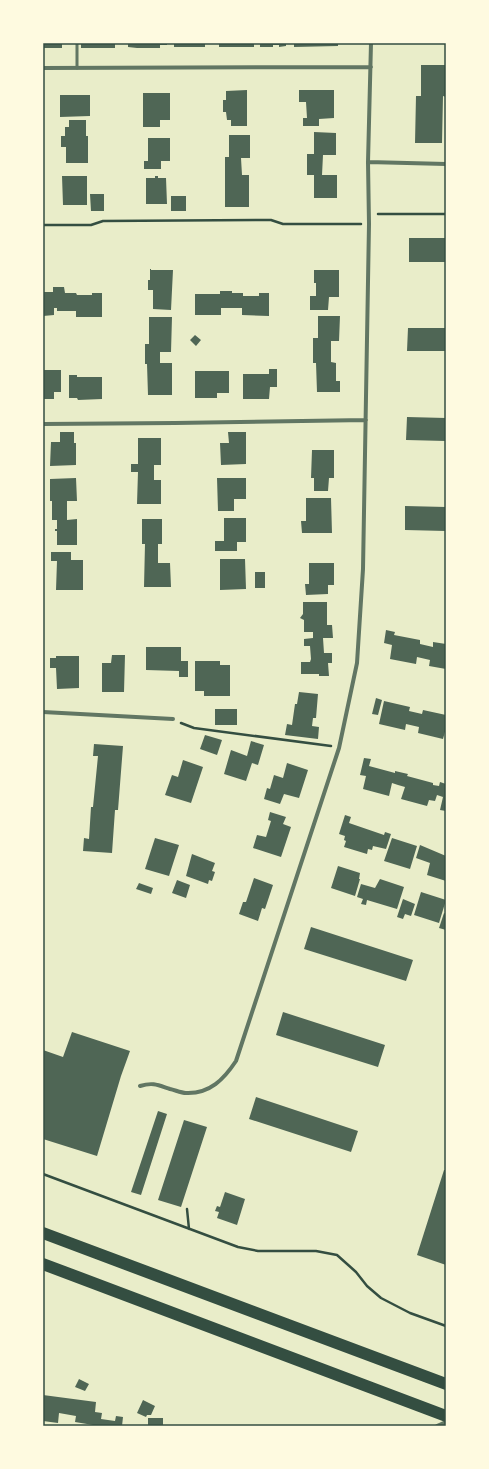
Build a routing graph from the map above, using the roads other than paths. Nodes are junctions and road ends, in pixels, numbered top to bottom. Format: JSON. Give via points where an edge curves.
{"nodes":[{"id":1,"x":77,"y":43,"type":"edge"},
{"id":2,"x":371,"y":43,"type":"edge"},
{"id":3,"x":371,"y":67,"type":"junction"},
{"id":4,"x":43,"y":68,"type":"edge"},
{"id":5,"x":77,"y":68,"type":"junction"},
{"id":6,"x":368,"y":162,"type":"junction"},
{"id":7,"x":446,"y":164,"type":"edge"},
{"id":8,"x":366,"y":420,"type":"junction"},
{"id":9,"x":43,"y":424,"type":"edge"},
{"id":10,"x":43,"y":712,"type":"edge"},
{"id":11,"x":173,"y":720,"type":"road end"},
{"id":12,"x":140,"y":1086,"type":"dead end"},
{"id":13,"x":43,"y":1233,"type":"edge"},
{"id":14,"x":43,"y":1264,"type":"edge"},
{"id":15,"x":443,"y":1383,"type":"edge"},
{"id":16,"x":446,"y":1416,"type":"edge"},
{"id":17,"x":446,"y":1422,"type":"edge"},
{"id":18,"x":437,"y":1426,"type":"edge"}],
"edges":[{"from":1,"to":5,"type":"lane"},
{"from":2,"to":3,"type":"street"},
{"from":3,"to":5,"type":"street"},
{"from":3,"to":6,"type":"street"},
{"from":4,"to":5,"type":"street"},
{"from":6,"to":7,"type":"street"},
{"from":6,"to":8,"type":"street"},
{"from":8,"to":9,"type":"street"},
{"from":8,"to":12,"type":"street","via":[[363,569],[357,663],[339,748],[236,1060],[216,1085],[199,1091],[185,1093],[150,1083]]},
{"from":10,"to":11,"type":"street"},
{"from":13,"to":15,"type":"highway"},
{"from":14,"to":16,"type":"highway"},
{"from":17,"to":18,"type":"street"}]}
